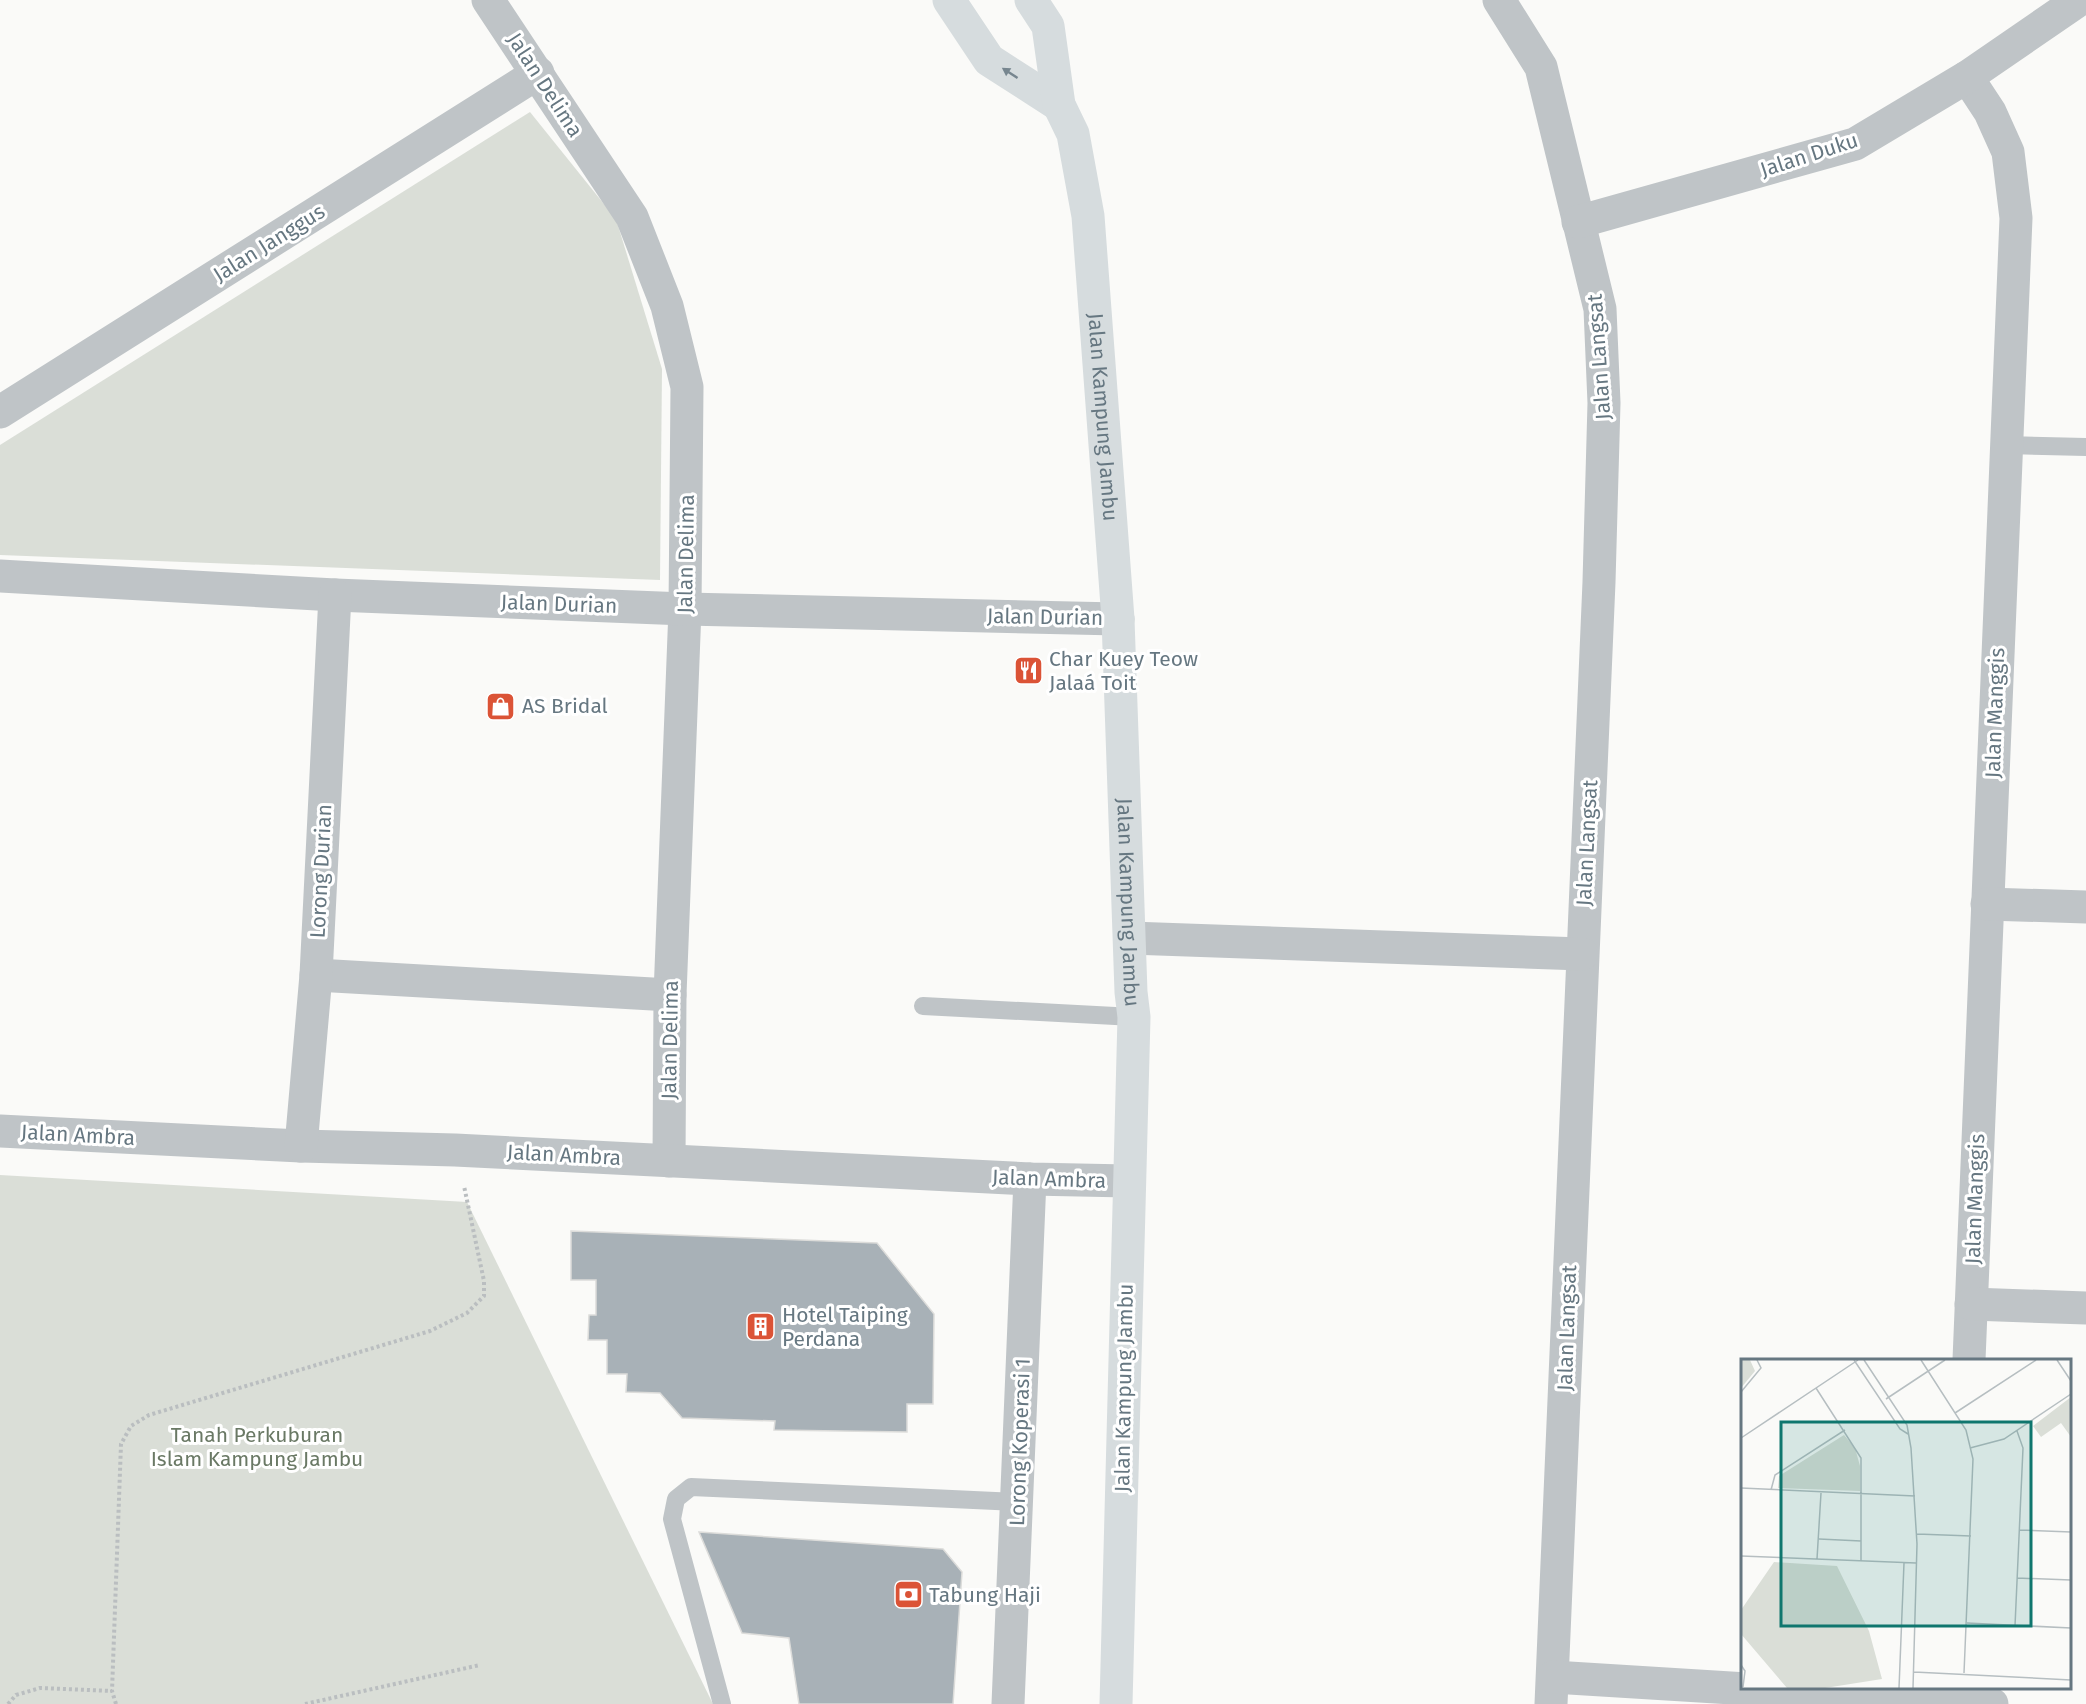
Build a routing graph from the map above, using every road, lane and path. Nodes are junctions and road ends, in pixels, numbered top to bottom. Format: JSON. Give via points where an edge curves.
{"nodes":[{"id":1,"x":488,"y":0,"type":"edge"},
{"id":2,"x":949,"y":0,"type":"edge"},
{"id":3,"x":1031,"y":0,"type":"edge"},
{"id":4,"x":1499,"y":0,"type":"edge"},
{"id":5,"x":2079,"y":0,"type":"edge"},
{"id":6,"x":538,"y":73,"type":"junction"},
{"id":7,"x":1967,"y":77,"type":"junction"},
{"id":8,"x":1059,"y":105,"type":"junction"},
{"id":9,"x":1578,"y":222,"type":"junction"},
{"id":10,"x":0,"y":412,"type":"edge"},
{"id":11,"x":2006,"y":445,"type":"junction"},
{"id":12,"x":2086,"y":447,"type":"edge"},
{"id":13,"x":0,"y":576,"type":"edge"},
{"id":14,"x":335,"y":596,"type":"junction"},
{"id":15,"x":685,"y":609,"type":"junction"},
{"id":16,"x":1118,"y":619,"type":"junction"},
{"id":17,"x":1987,"y":904,"type":"junction"},
{"id":18,"x":2086,"y":907,"type":"edge"},
{"id":19,"x":1130,"y":938,"type":"junction"},
{"id":20,"x":1582,"y":954,"type":"junction"},
{"id":21,"x":316,"y":975,"type":"junction"},
{"id":22,"x":670,"y":995,"type":"junction"},
{"id":23,"x":923,"y":1006,"type":"dead end"},
{"id":24,"x":1134,"y":1017,"type":"junction"},
{"id":25,"x":0,"y":1131,"type":"edge"},
{"id":26,"x":301,"y":1146,"type":"junction"},
{"id":27,"x":455,"y":1150,"type":"junction"},
{"id":28,"x":669,"y":1161,"type":"junction"},
{"id":29,"x":1030,"y":1179,"type":"junction"},
{"id":30,"x":1128,"y":1181,"type":"junction"},
{"id":31,"x":1971,"y":1304,"type":"junction"},
{"id":32,"x":2086,"y":1308,"type":"edge"},
{"id":33,"x":1968,"y":1359,"type":"edge"},
{"id":34,"x":1017,"y":1502,"type":"junction"},
{"id":35,"x":480,"y":1665,"type":"dead end"},
{"id":36,"x":112,"y":1691,"type":"junction"},
{"id":37,"x":1552,"y":1691,"type":"edge"},
{"id":38,"x":1952,"y":1695,"type":"edge"},
{"id":39,"x":8,"y":1704,"type":"edge"},
{"id":40,"x":116,"y":1704,"type":"edge"},
{"id":41,"x":305,"y":1704,"type":"edge"},
{"id":42,"x":722,"y":1704,"type":"edge"},
{"id":43,"x":1008,"y":1704,"type":"edge"},
{"id":44,"x":1116,"y":1704,"type":"edge"},
{"id":45,"x":1992,"y":1704,"type":"edge"}],
"edges":[{"from":1,"to":6,"type":"street","name":"Jalan Delima"},
{"from":8,"to":2,"type":"main road","one_way":true,"via":[[989,60]]},
{"from":3,"to":8,"type":"main road","name":"Jalan Kampung Jambu","via":[[1048,26]]},
{"from":4,"to":9,"type":"street","name":"Jalan Langsat","via":[[1541,67]]},
{"from":5,"to":7,"type":"street","name":"Jalan Duku"},
{"from":6,"to":10,"type":"street","name":"Jalan Janggus"},
{"from":6,"to":15,"type":"street","name":"Jalan Delima","via":[[632,217],[667,306],[687,387]]},
{"from":7,"to":9,"type":"street","name":"Jalan Duku","via":[[1856,144]]},
{"from":7,"to":11,"type":"street","name":"Jalan Manggis","via":[[1990,112],[2008,152],[2016,218]]},
{"from":8,"to":16,"type":"main road","name":"Jalan Kampung Jambu","via":[[1072,134],[1088,216]]},
{"from":9,"to":20,"type":"street","name":"Jalan Langsat","via":[[1600,309],[1604,403]]},
{"from":11,"to":12,"type":"lane"},
{"from":11,"to":17,"type":"street","name":"Jalan Manggis"},
{"from":13,"to":14,"type":"street","name":"Jalan Durian"},
{"from":14,"to":15,"type":"street","name":"Jalan Durian"},
{"from":14,"to":21,"type":"street","name":"Lorong Durian"},
{"from":15,"to":16,"type":"street","name":"Jalan Durian"},
{"from":15,"to":22,"type":"street","name":"Jalan Delima"},
{"from":16,"to":19,"type":"main road","name":"Jalan Kampung Jambu"},
{"from":17,"to":18,"type":"street"},
{"from":17,"to":31,"type":"street","name":"Jalan Manggis"},
{"from":19,"to":20,"type":"street"},
{"from":19,"to":24,"type":"main road","name":"Jalan Kampung Jambu"},
{"from":20,"to":37,"type":"street","name":"Jalan Langsat"},
{"from":21,"to":22,"type":"street"},
{"from":21,"to":26,"type":"street","name":"Lorong Durian"},
{"from":22,"to":28,"type":"street","name":"Jalan Delima"},
{"from":23,"to":24,"type":"lane"},
{"from":24,"to":30,"type":"main road","name":"Jalan Kampung Jambu"},
{"from":25,"to":26,"type":"street","name":"Jalan Ambra"},
{"from":26,"to":27,"type":"street","name":"Jalan Ambra"},
{"from":27,"to":28,"type":"street","name":"Jalan Ambra"},
{"from":27,"to":36,"type":"path","via":[[484,1281],[483,1296],[467,1313],[430,1331],[149,1416],[131,1426],[121,1444]]},
{"from":28,"to":29,"type":"street","name":"Jalan Ambra"},
{"from":29,"to":30,"type":"street","name":"Jalan Ambra"},
{"from":29,"to":34,"type":"street","name":"Lorong Koperasi 1"},
{"from":30,"to":44,"type":"main road","name":"Jalan Kampung Jambu"},
{"from":31,"to":32,"type":"street"},
{"from":31,"to":33,"type":"street","name":"Jalan Manggis"},
{"from":34,"to":42,"type":"lane","via":[[691,1487],[676,1499],[672,1520]]},
{"from":34,"to":43,"type":"street","name":"Lorong Koperasi 1"},
{"from":35,"to":41,"type":"path"},
{"from":36,"to":39,"type":"path","via":[[40,1688],[16,1695]]},
{"from":36,"to":40,"type":"path"},
{"from":37,"to":38,"type":"street"},
{"from":38,"to":45,"type":"street"}]}
